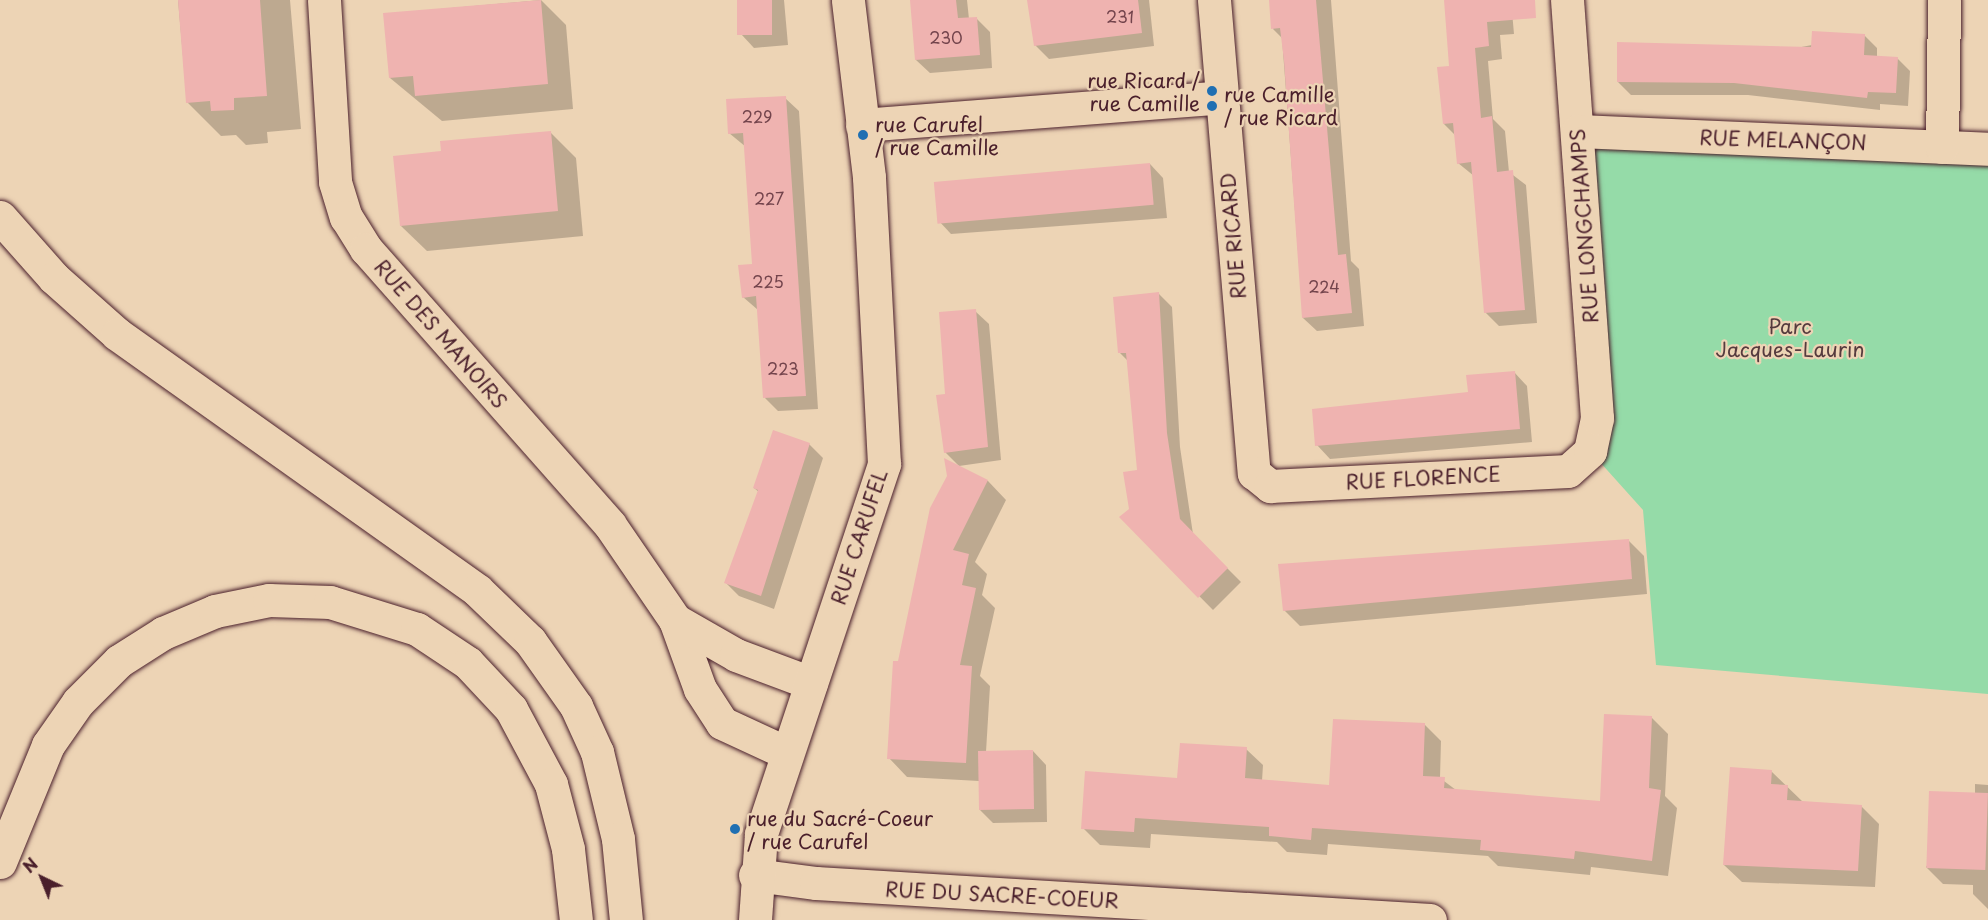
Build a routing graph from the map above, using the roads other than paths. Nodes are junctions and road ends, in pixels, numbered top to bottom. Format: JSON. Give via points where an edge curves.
{"nodes":[{"id":1,"x":324,"y":0,"type":"edge"},
{"id":2,"x":848,"y":0,"type":"edge"},
{"id":3,"x":1214,"y":0,"type":"edge"},
{"id":4,"x":1567,"y":0,"type":"edge"},
{"id":5,"x":1944,"y":0,"type":"edge"},
{"id":6,"x":1222,"y":97,"type":"junction"},
{"id":7,"x":862,"y":125,"type":"junction"},
{"id":8,"x":1578,"y":131,"type":"junction"},
{"id":9,"x":1942,"y":147,"type":"junction"},
{"id":10,"x":1988,"y":149,"type":"edge"},
{"id":11,"x":0,"y":217,"type":"edge"},
{"id":12,"x":1590,"y":451,"type":"joint"},
{"id":13,"x":1254,"y":473,"type":"joint"},
{"id":14,"x":675,"y":620,"type":"junction"},
{"id":15,"x":811,"y":683,"type":"junction"},
{"id":16,"x":787,"y":753,"type":"junction"},
{"id":17,"x":0,"y":862,"type":"edge"},
{"id":18,"x":755,"y":875,"type":"junction"},
{"id":19,"x":576,"y":920,"type":"edge"},
{"id":20,"x":626,"y":920,"type":"edge"},
{"id":21,"x":755,"y":920,"type":"edge"},
{"id":22,"x":1430,"y":920,"type":"edge"}],
"edges":[{"from":1,"to":14,"type":"main road","name":"RUE DES MANOIRS","via":[[335,182],[345,217],[366,249],[610,525]]},
{"from":2,"to":7,"type":"main road","name":"RUE CARUFEL"},
{"from":3,"to":6,"type":"main road","name":"RUE RICARD"},
{"from":4,"to":8,"type":"main road","name":"RUE LONGCHAMPS"},
{"from":5,"to":9,"type":"main road"},
{"from":6,"to":7,"type":"main road"},
{"from":6,"to":13,"type":"main road","name":"RUE RICARD"},
{"from":7,"to":15,"type":"main road","name":"RUE CARUFEL","via":[[886,443],[877,489]]},
{"from":8,"to":9,"type":"main road","name":"RUE MELANÇON"},
{"from":8,"to":12,"type":"main road","name":"RUE LONGCHAMPS","via":[[1597,418]]},
{"from":9,"to":10,"type":"main road","name":"RUE MELANÇON"},
{"from":11,"to":20,"type":"main road","via":[[54,278],[117,334],[477,590],[531,641],[572,698],[597,752],[618,839]]},
{"from":12,"to":13,"type":"main road","name":"RUE FLORENCE","via":[[1568,471],[1270,486]]},
{"from":14,"to":15,"type":"main road","name":"RUE DES MANOIRS","via":[[736,655]]},
{"from":14,"to":16,"type":"main road","name":"RUE DES MANOIRS","via":[[700,689],[722,723]]},
{"from":15,"to":16,"type":"main road","name":"RUE CARUFEL"},
{"from":16,"to":18,"type":"main road","name":"RUE CARUFEL","via":[[761,834]]},
{"from":17,"to":19,"type":"main road","via":[[48,745],[78,702],[119,661],[163,633],[215,611],[269,600],[330,602],[417,629],[468,663],[511,709],[540,756],[555,795],[568,849]]},
{"from":18,"to":21,"type":"main road","name":"RUE CARUFEL"},
{"from":18,"to":22,"type":"main road","name":"RUE DU SACRE-COEUR","via":[[816,884]]}]}
